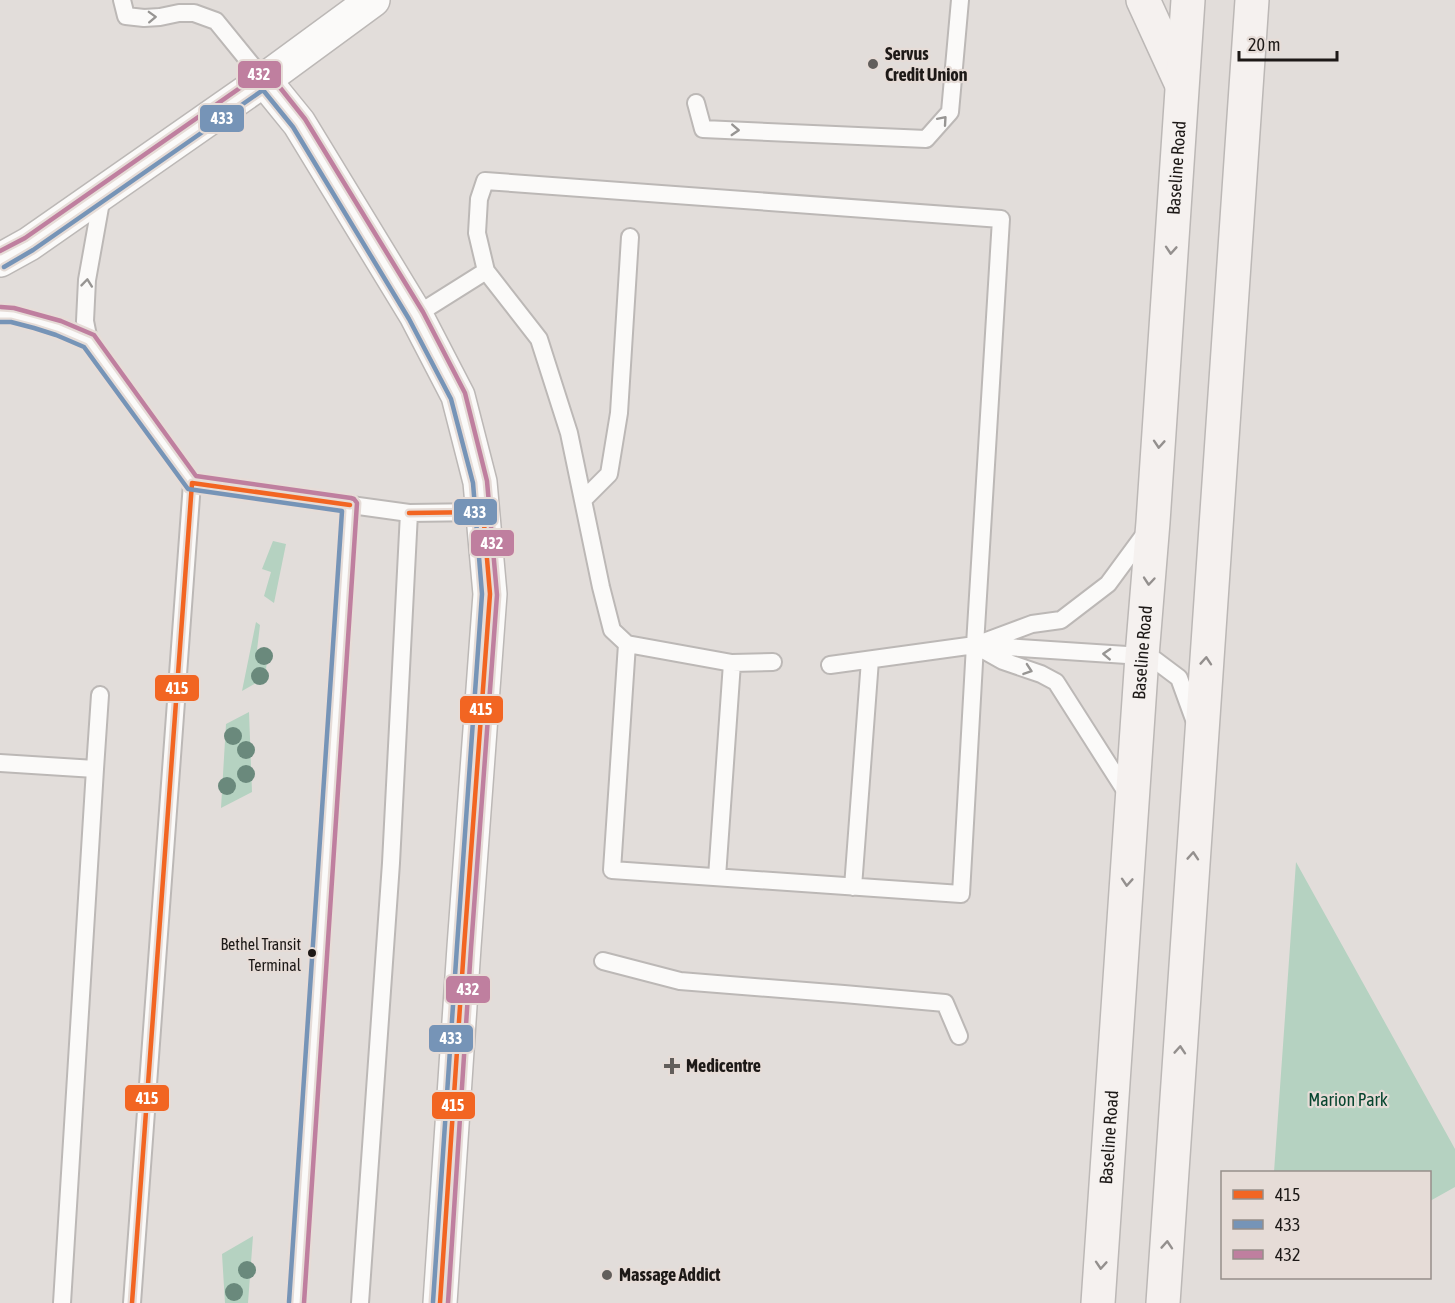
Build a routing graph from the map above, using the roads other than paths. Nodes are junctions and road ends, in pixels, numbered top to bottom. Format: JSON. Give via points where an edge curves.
{"nodes":[{"id":1,"x":122,"y":0,"type":"edge"},
{"id":2,"x":373,"y":0,"type":"edge"},
{"id":3,"x":960,"y":0,"type":"edge"},
{"id":4,"x":1143,"y":0,"type":"edge"},
{"id":5,"x":1188,"y":0,"type":"edge"},
{"id":6,"x":1252,"y":0,"type":"edge"},
{"id":7,"x":264,"y":80,"type":"junction"},
{"id":8,"x":1182,"y":87,"type":"junction"},
{"id":9,"x":696,"y":103,"type":"dead end"},
{"id":10,"x":103,"y":192,"type":"junction"},
{"id":11,"x":630,"y":237,"type":"dead end"},
{"id":12,"x":0,"y":260,"type":"edge"},
{"id":13,"x":486,"y":271,"type":"junction"},
{"id":14,"x":0,"y":314,"type":"edge"},
{"id":15,"x":416,"y":315,"type":"junction"},
{"id":16,"x":89,"y":341,"type":"junction"},
{"id":17,"x":192,"y":483,"type":"junction"},
{"id":18,"x":583,"y":500,"type":"junction"},
{"id":19,"x":350,"y":505,"type":"junction"},
{"id":20,"x":483,"y":512,"type":"junction"},
{"id":21,"x":409,"y":513,"type":"junction"},
{"id":22,"x":1153,"y":522,"type":"junction"},
{"id":23,"x":627,"y":644,"type":"junction"},
{"id":24,"x":975,"y":645,"type":"junction"},
{"id":25,"x":1142,"y":656,"type":"junction"},
{"id":26,"x":870,"y":660,"type":"junction"},
{"id":27,"x":773,"y":662,"type":"dead end"},
{"id":28,"x":732,"y":663,"type":"junction"},
{"id":29,"x":830,"y":665,"type":"dead end"},
{"id":30,"x":99,"y":695,"type":"dead end"},
{"id":31,"x":1201,"y":738,"type":"junction"},
{"id":32,"x":0,"y":763,"type":"edge"},
{"id":33,"x":95,"y":769,"type":"junction"},
{"id":34,"x":1133,"y":802,"type":"junction"},
{"id":35,"x":717,"y":877,"type":"junction"},
{"id":36,"x":853,"y":887,"type":"junction"},
{"id":37,"x":603,"y":961,"type":"dead end"},
{"id":38,"x":959,"y":1036,"type":"dead end"},
{"id":39,"x":62,"y":1303,"type":"edge"},
{"id":40,"x":132,"y":1303,"type":"edge"},
{"id":41,"x":296,"y":1303,"type":"edge"},
{"id":42,"x":360,"y":1303,"type":"edge"},
{"id":43,"x":440,"y":1303,"type":"edge"},
{"id":44,"x":1098,"y":1303,"type":"edge"},
{"id":45,"x":1163,"y":1303,"type":"edge"}],
"edges":[{"from":1,"to":7,"type":"lane","one_way":true,"via":[[126,16],[194,13],[216,21]]},
{"from":2,"to":7,"type":"street"},
{"from":9,"to":3,"type":"lane","one_way":true,"via":[[704,129],[926,139],[950,112]]},
{"from":4,"to":8,"type":"main road"},
{"from":5,"to":8,"type":"main road","name":"Baseline Road"},
{"from":31,"to":6,"type":"main road","one_way":true},
{"from":7,"to":10,"type":"street"},
{"from":7,"to":15,"type":"street","via":[[299,123]]},
{"from":8,"to":22,"type":"main road","name":"Baseline Road","one_way":true},
{"from":10,"to":12,"type":"street"},
{"from":16,"to":10,"type":"lane","one_way":true,"via":[[85,321],[87,280]]},
{"from":11,"to":18,"type":"lane","via":[[619,413],[609,474]]},
{"from":13,"to":15,"type":"lane"},
{"from":13,"to":18,"type":"lane","via":[[538,339],[569,433]]},
{"from":13,"to":24,"type":"lane","via":[[477,233],[484,181],[1001,219]]},
{"from":14,"to":16,"type":"lane","via":[[58,328]]},
{"from":15,"to":20,"type":"street","via":[[458,396],[480,482]]},
{"from":16,"to":17,"type":"lane"},
{"from":17,"to":19,"type":"lane"},
{"from":17,"to":40,"type":"lane"},
{"from":18,"to":23,"type":"lane","via":[[612,630]]},
{"from":19,"to":21,"type":"lane"},
{"from":19,"to":41,"type":"lane"},
{"from":20,"to":21,"type":"lane"},
{"from":20,"to":43,"type":"street","via":[[490,594]]},
{"from":21,"to":42,"type":"lane","via":[[391,863]]},
{"from":22,"to":24,"type":"lane","via":[[1108,584],[1061,620],[1032,624]]},
{"from":22,"to":25,"type":"main road","name":"Baseline Road","one_way":true},
{"from":23,"to":28,"type":"lane"},
{"from":23,"to":35,"type":"lane","via":[[612,870]]},
{"from":25,"to":24,"type":"lane","one_way":true},
{"from":24,"to":26,"type":"lane"},
{"from":24,"to":34,"type":"lane","one_way":true,"via":[[1056,682]]},
{"from":24,"to":36,"type":"lane","via":[[961,894]]},
{"from":25,"to":31,"type":"lane","via":[[1155,660],[1179,678]]},
{"from":25,"to":34,"type":"main road","name":"Baseline Road"},
{"from":26,"to":29,"type":"lane"},
{"from":26,"to":36,"type":"lane"},
{"from":27,"to":28,"type":"lane"},
{"from":28,"to":35,"type":"lane"},
{"from":30,"to":33,"type":"lane"},
{"from":45,"to":31,"type":"main road","one_way":true},
{"from":32,"to":33,"type":"lane"},
{"from":33,"to":39,"type":"lane"},
{"from":34,"to":44,"type":"main road","name":"Baseline Road","one_way":true},
{"from":35,"to":36,"type":"lane"},
{"from":37,"to":38,"type":"lane","via":[[680,981],[945,1004]]}]}
